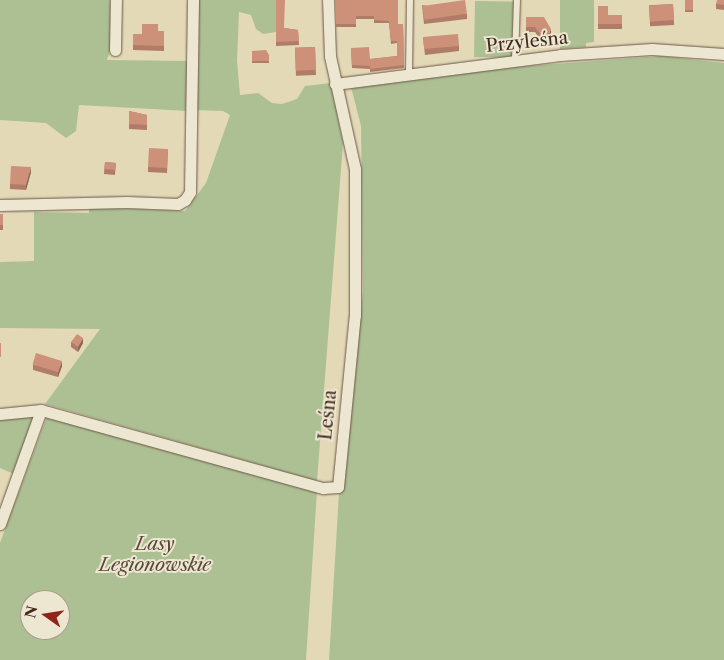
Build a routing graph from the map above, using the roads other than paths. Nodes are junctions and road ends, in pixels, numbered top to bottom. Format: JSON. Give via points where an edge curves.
{"nodes":[{"id":1,"x":116,"y":0,"type":"edge"},
{"id":2,"x":193,"y":0,"type":"edge"},
{"id":3,"x":328,"y":0,"type":"edge"},
{"id":4,"x":410,"y":0,"type":"edge"},
{"id":5,"x":517,"y":0,"type":"edge"},
{"id":6,"x":115,"y":50,"type":"dead end"},
{"id":7,"x":724,"y":54,"type":"edge"},
{"id":8,"x":515,"y":60,"type":"junction"},
{"id":9,"x":410,"y":72,"type":"junction"},
{"id":10,"x":335,"y":84,"type":"junction"},
{"id":11,"x":0,"y":205,"type":"edge"},
{"id":12,"x":41,"y":410,"type":"junction"},
{"id":13,"x":0,"y":414,"type":"edge"},
{"id":14,"x":0,"y":524,"type":"edge"}],
"edges":[{"from":1,"to":6,"type":"street"},
{"from":2,"to":11,"type":"street","via":[[190,192],[185,200],[178,204]]},
{"from":3,"to":10,"type":"street","name":"Leśna","via":[[330,56]]},
{"from":4,"to":9,"type":"lane"},
{"from":5,"to":8,"type":"lane"},
{"from":7,"to":8,"type":"street","name":"Przyleśna","via":[[652,48]]},
{"from":8,"to":9,"type":"street","name":"Przyleśna"},
{"from":9,"to":10,"type":"street","name":"Przyleśna"},
{"from":10,"to":12,"type":"street","name":"Leśna","via":[[355,169],[355,315],[338,488],[323,488]]},
{"from":12,"to":13,"type":"street","name":"Leśna"},
{"from":12,"to":14,"type":"street"}]}
